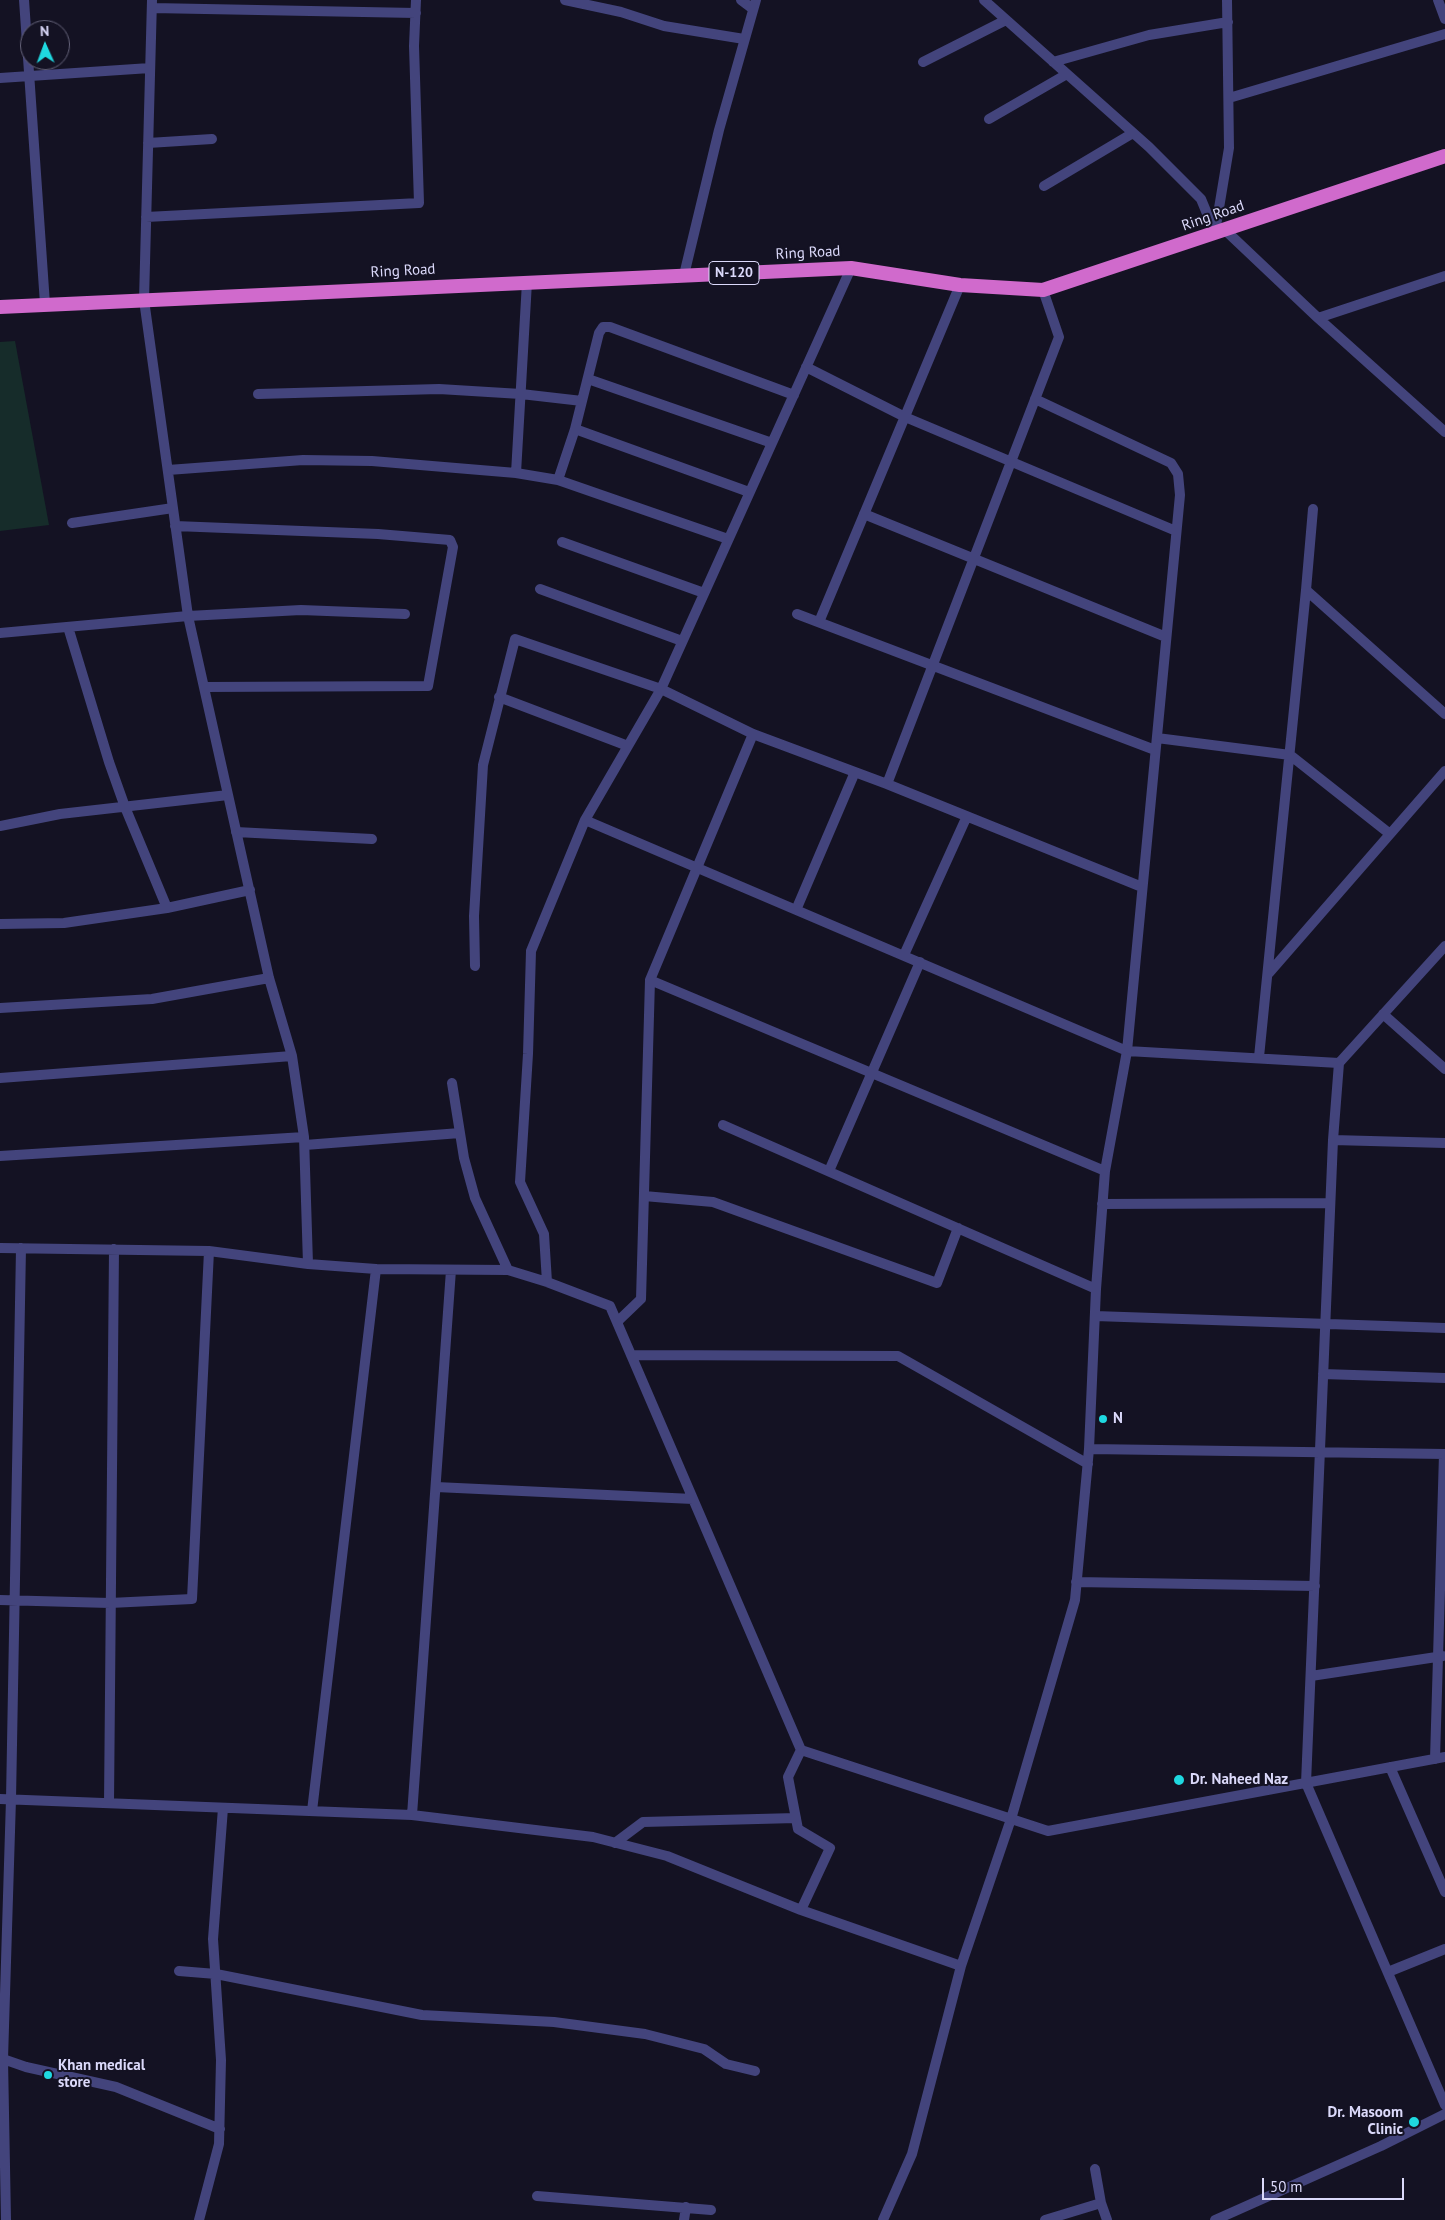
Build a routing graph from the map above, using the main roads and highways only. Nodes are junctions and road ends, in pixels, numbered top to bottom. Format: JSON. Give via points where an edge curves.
{"nodes":[{"id":1,"x":1445,"y":156,"type":"edge"},
{"id":2,"x":0,"y":307,"type":"edge"}],
"edges":[{"from":1,"to":2,"type":"highway","name":"Ring Road","number":"N-120","via":[[1042,290],[960,285],[851,268]]}]}
